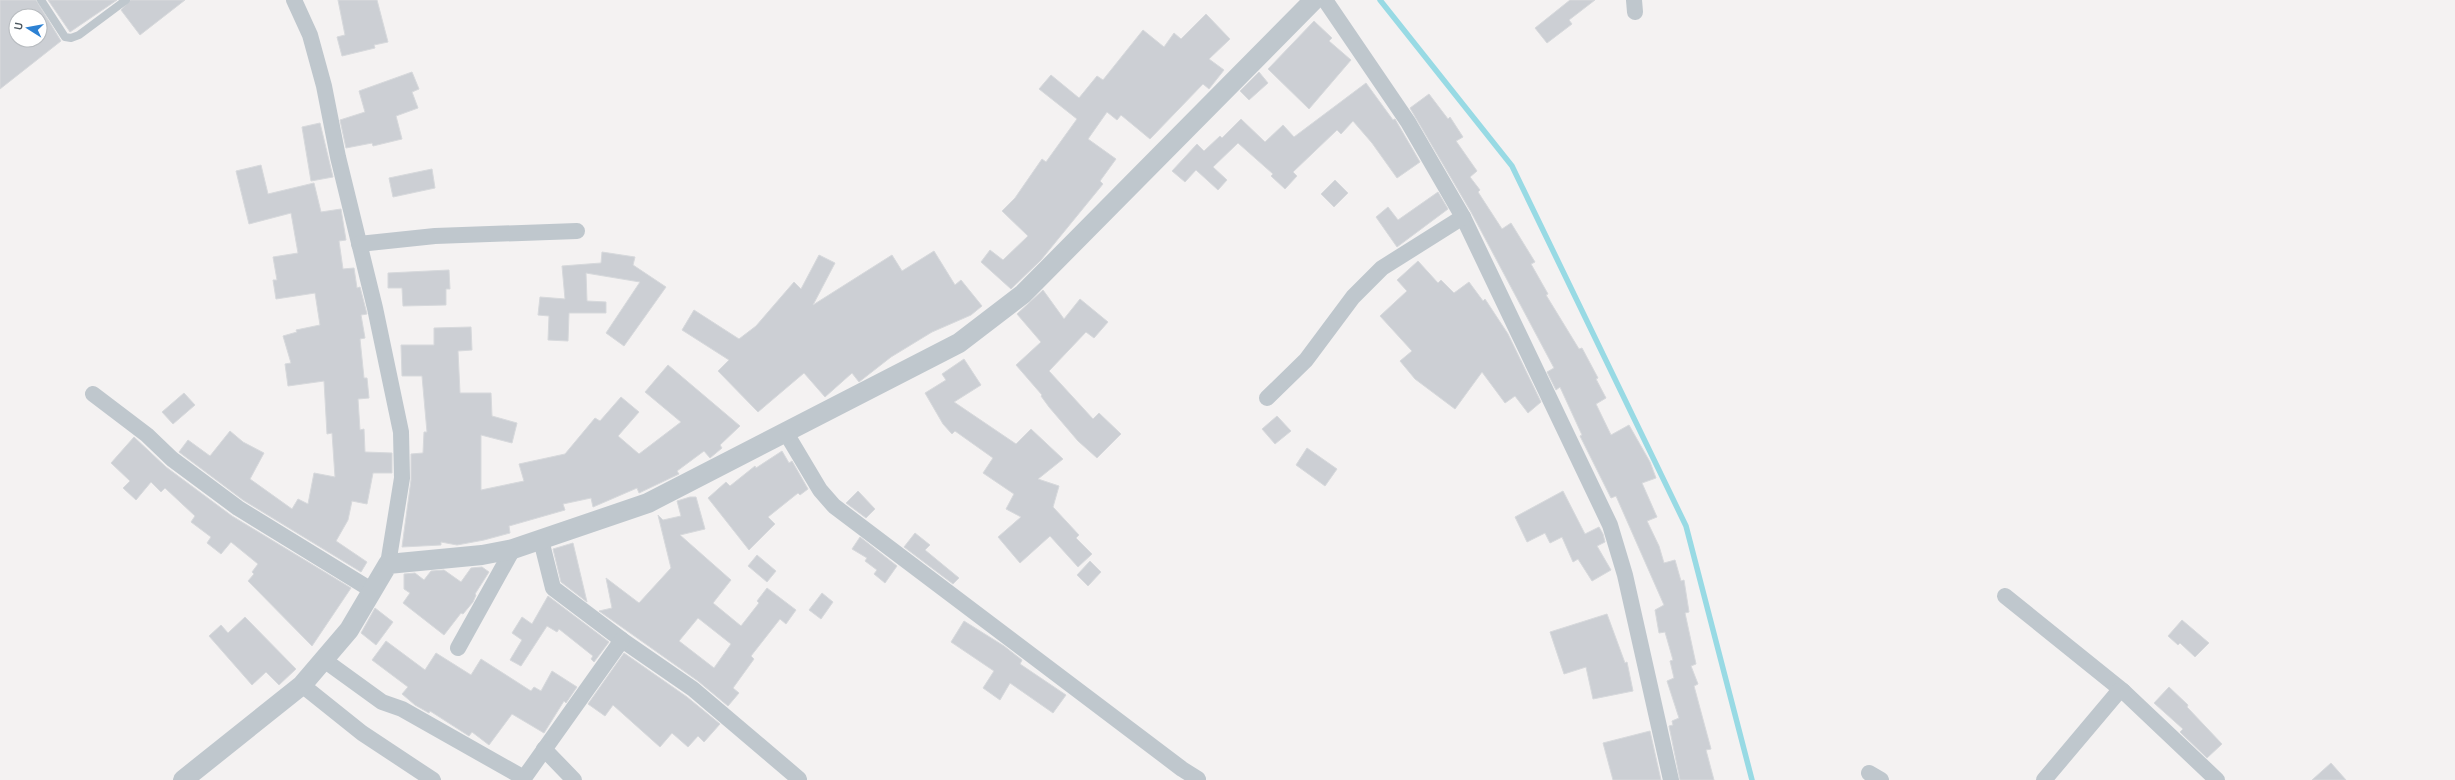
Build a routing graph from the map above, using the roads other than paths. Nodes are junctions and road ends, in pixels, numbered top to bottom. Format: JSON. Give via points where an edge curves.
{"nodes":[{"id":1,"x":41,"y":0,"type":"edge"},
{"id":2,"x":126,"y":0,"type":"edge"},
{"id":3,"x":294,"y":0,"type":"edge"},
{"id":4,"x":1314,"y":0,"type":"edge"},
{"id":5,"x":1325,"y":0,"type":"edge"},
{"id":6,"x":1463,"y":217,"type":"junction"},
{"id":7,"x":576,"y":231,"type":"dead end"},
{"id":8,"x":359,"y":244,"type":"junction"},
{"id":9,"x":93,"y":394,"type":"dead end"},
{"id":10,"x":1267,"y":398,"type":"dead end"},
{"id":11,"x":786,"y":433,"type":"junction"},
{"id":12,"x":541,"y":540,"type":"junction"},
{"id":13,"x":514,"y":549,"type":"junction"},
{"id":14,"x":388,"y":564,"type":"junction"},
{"id":15,"x":373,"y":592,"type":"junction"},
{"id":16,"x":2005,"y":596,"type":"dead end"},
{"id":17,"x":622,"y":640,"type":"junction"},
{"id":18,"x":458,"y":648,"type":"dead end"},
{"id":19,"x":324,"y":660,"type":"junction"},
{"id":20,"x":302,"y":685,"type":"junction"},
{"id":21,"x":2123,"y":691,"type":"junction"},
{"id":22,"x":544,"y":749,"type":"junction"},
{"id":23,"x":799,"y":779,"type":"edge"},
{"id":24,"x":1198,"y":779,"type":"dead end"},
{"id":25,"x":183,"y":780,"type":"edge"},
{"id":26,"x":433,"y":780,"type":"edge"},
{"id":27,"x":574,"y":780,"type":"edge"},
{"id":28,"x":1671,"y":780,"type":"edge"},
{"id":29,"x":2044,"y":780,"type":"edge"},
{"id":30,"x":2217,"y":780,"type":"edge"}],
"edges":[{"from":1,"to":2,"type":"lane","via":[[64,37],[71,38],[79,35]]},
{"from":3,"to":8,"type":"street","via":[[310,35],[324,86]]},
{"from":4,"to":11,"type":"street","via":[[1023,294],[959,343]]},
{"from":5,"to":6,"type":"street","via":[[1408,122]]},
{"from":6,"to":10,"type":"street","via":[[1382,268],[1353,297],[1306,360]]},
{"from":6,"to":28,"type":"street","via":[[1610,525],[1625,575]]},
{"from":7,"to":8,"type":"street","via":[[435,236]]},
{"from":8,"to":14,"type":"street","via":[[401,432],[402,478]]},
{"from":9,"to":15,"type":"street","via":[[147,435],[172,459],[238,508]]},
{"from":11,"to":12,"type":"street","via":[[648,504]]},
{"from":11,"to":24,"type":"street","via":[[820,490],[834,506]]},
{"from":12,"to":13,"type":"street"},
{"from":12,"to":17,"type":"street","via":[[553,588]]},
{"from":13,"to":14,"type":"street","via":[[482,555]]},
{"from":13,"to":18,"type":"street"},
{"from":14,"to":15,"type":"street"},
{"from":15,"to":19,"type":"street","via":[[349,630]]},
{"from":16,"to":21,"type":"street"},
{"from":17,"to":22,"type":"street"},
{"from":17,"to":23,"type":"street","via":[[693,689]]},
{"from":19,"to":20,"type":"street"},
{"from":19,"to":22,"type":"street","via":[[382,702],[402,709],[524,778]]},
{"from":20,"to":25,"type":"street"},
{"from":20,"to":26,"type":"street","via":[[362,733]]},
{"from":21,"to":29,"type":"street","via":[[2116,692]]},
{"from":21,"to":30,"type":"street"},
{"from":22,"to":27,"type":"street"}]}
